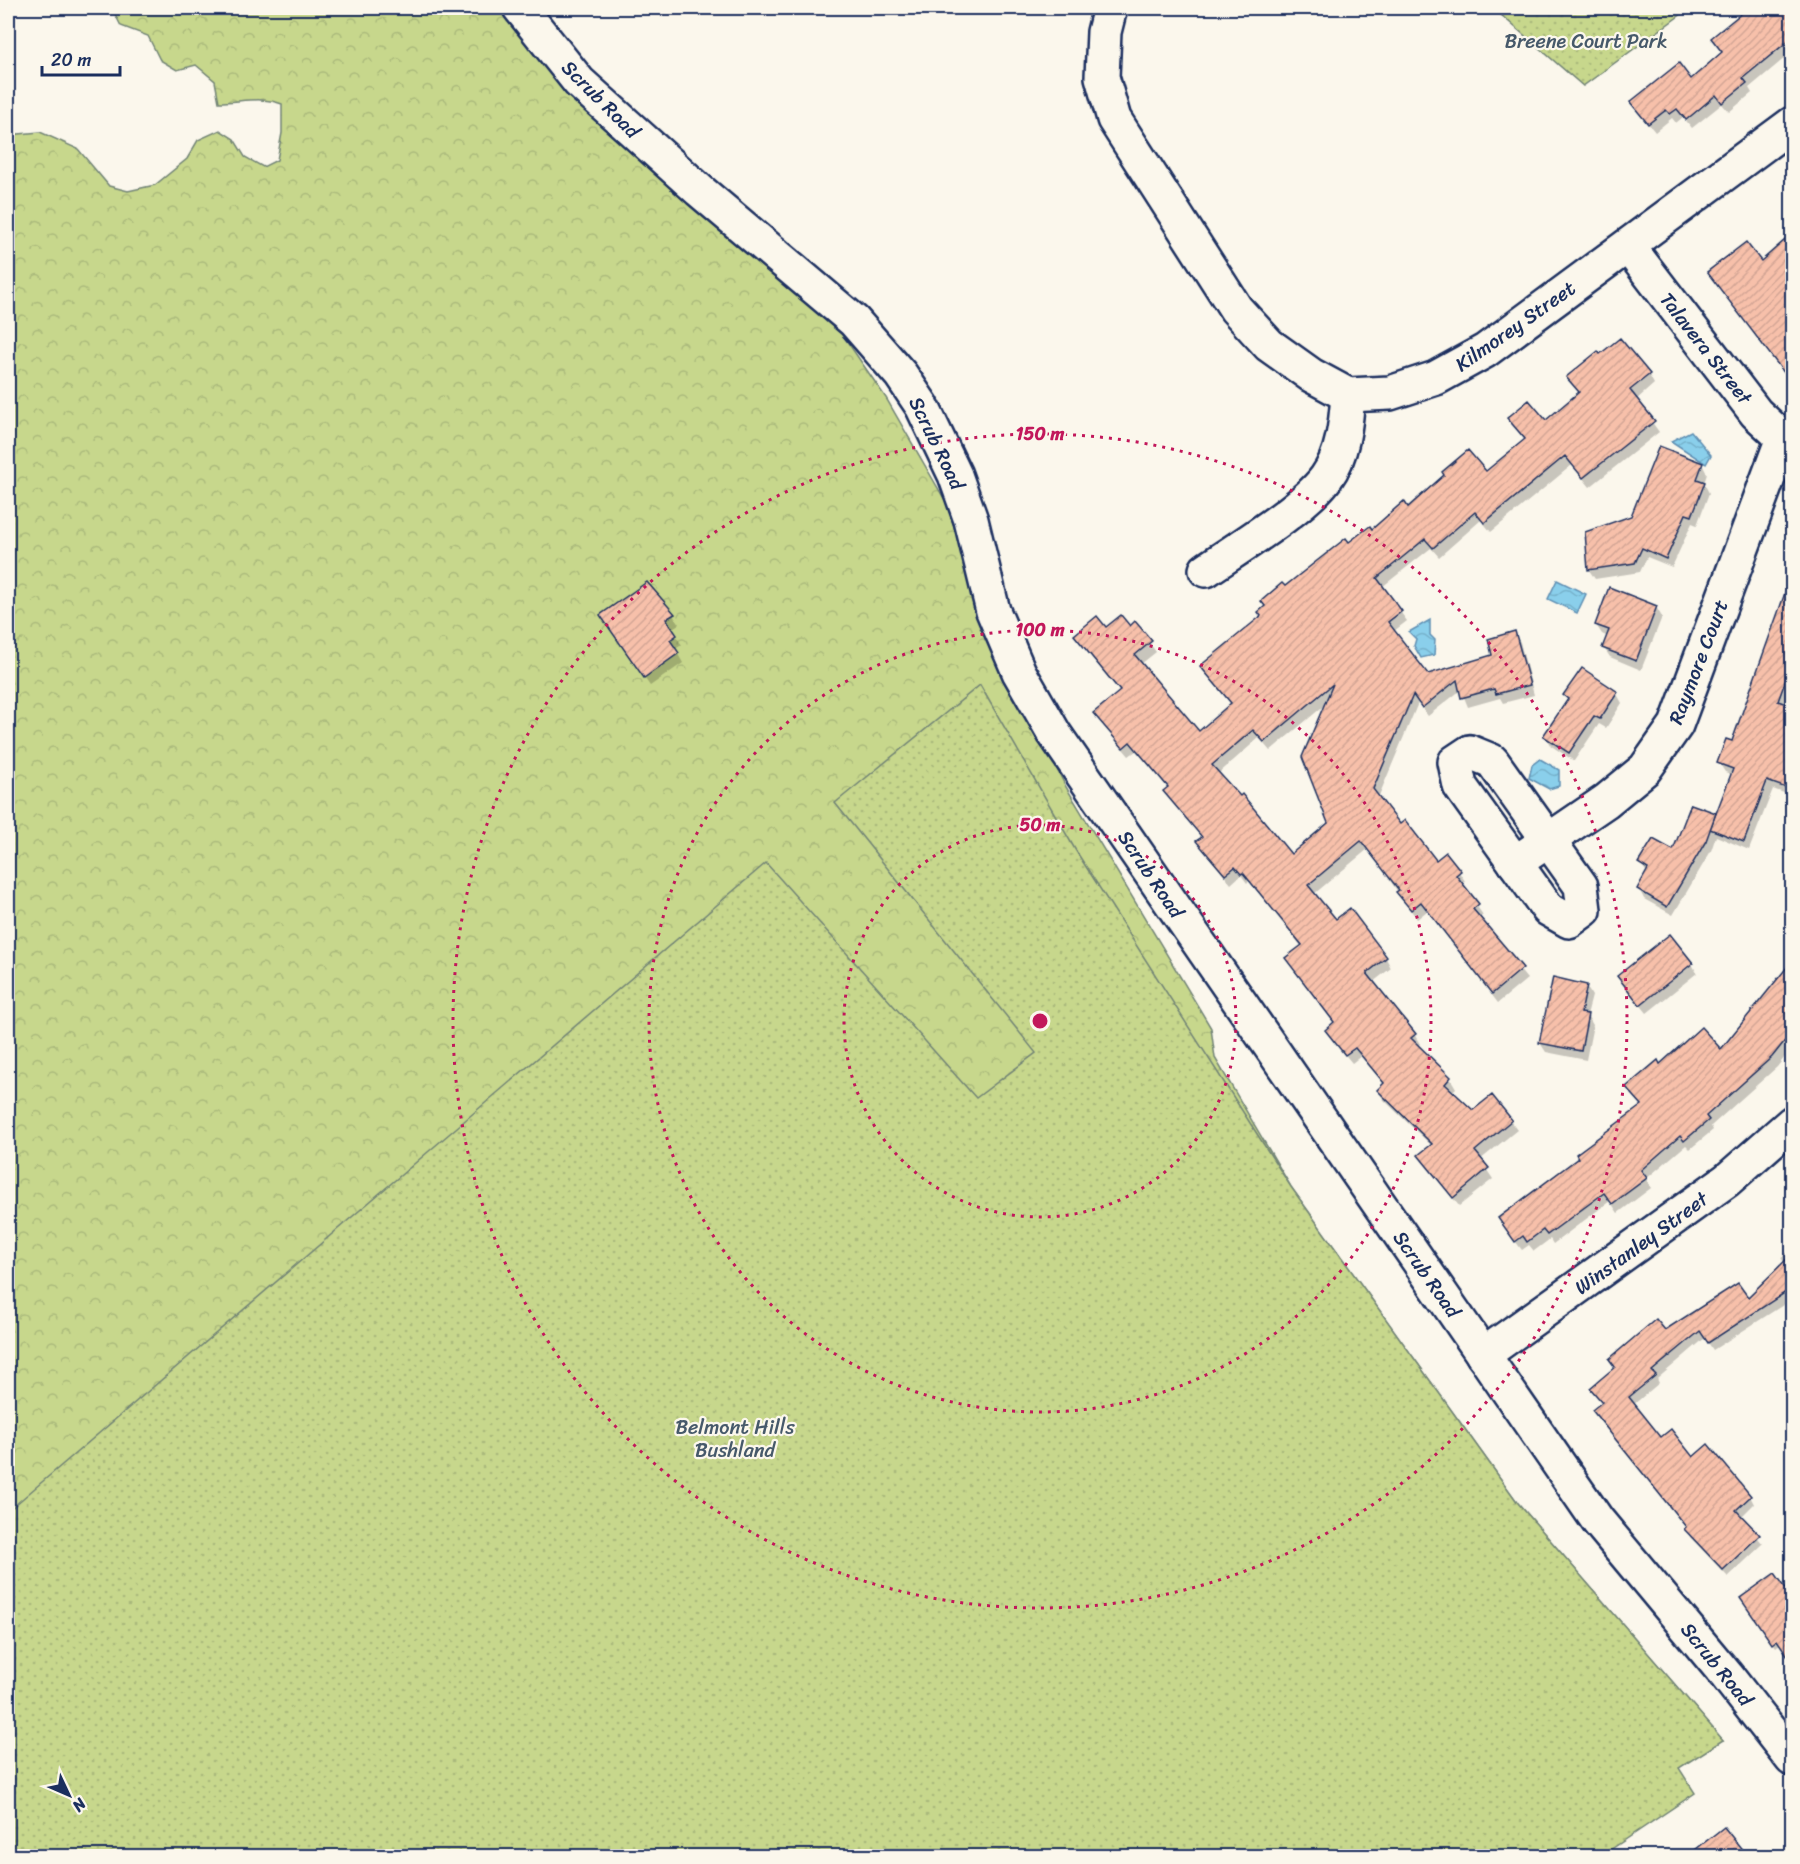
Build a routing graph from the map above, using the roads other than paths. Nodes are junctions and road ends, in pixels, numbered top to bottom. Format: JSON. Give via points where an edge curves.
{"nodes":[{"id":1,"x":520,"y":8,"type":"edge"},
{"id":2,"x":1110,"y":8,"type":"edge"},
{"id":3,"x":1792,"y":123,"type":"edge"},
{"id":4,"x":1628,"y":246,"type":"junction"},
{"id":5,"x":1348,"y":395,"type":"junction"},
{"id":6,"x":1788,"y":441,"type":"edge"},
{"id":7,"x":1206,"y":570,"type":"dead end"},
{"id":8,"x":1549,"y":840,"type":"junction"},
{"id":9,"x":1515,"y":863,"type":"junction"},
{"id":10,"x":1792,"y":1123,"type":"edge"},
{"id":11,"x":1484,"y":1355,"type":"junction"},
{"id":12,"x":1792,"y":1759,"type":"edge"}],
"edges":[{"from":1,"to":11,"type":"street","name":"Scrub Road","via":[[579,82],[854,321],[901,375],[922,406],[955,475],[971,520],[993,611],[1019,672],[1054,733]]},
{"from":2,"to":5,"type":"street","via":[[1104,32],[1102,77],[1114,119],[1236,309],[1269,345]]},
{"from":3,"to":4,"type":"street","name":"Kilmorey Street"},
{"from":4,"to":5,"type":"street","name":"Kilmorey Street","via":[[1485,351],[1436,378],[1390,393]]},
{"from":4,"to":6,"type":"street","name":"Talavera Street","via":[[1756,413]]},
{"from":5,"to":7,"type":"street","via":[[1345,433],[1326,478],[1295,506]]},
{"from":6,"to":8,"type":"street","name":"Raymore Court","via":[[1676,724],[1645,769]]},
{"from":8,"to":9,"type":"street","name":"Raymore Court"},
{"from":8,"to":9,"type":"street","via":[[1581,886],[1584,910],[1569,921],[1548,909]]},
{"from":8,"to":9,"type":"street","via":[[1492,761],[1470,752],[1455,762],[1460,786]]},
{"from":10,"to":11,"type":"street","name":"Winstanley Street","via":[[1727,1180]]},
{"from":11,"to":12,"type":"street","name":"Scrub Road","via":[[1598,1521]]}]}
